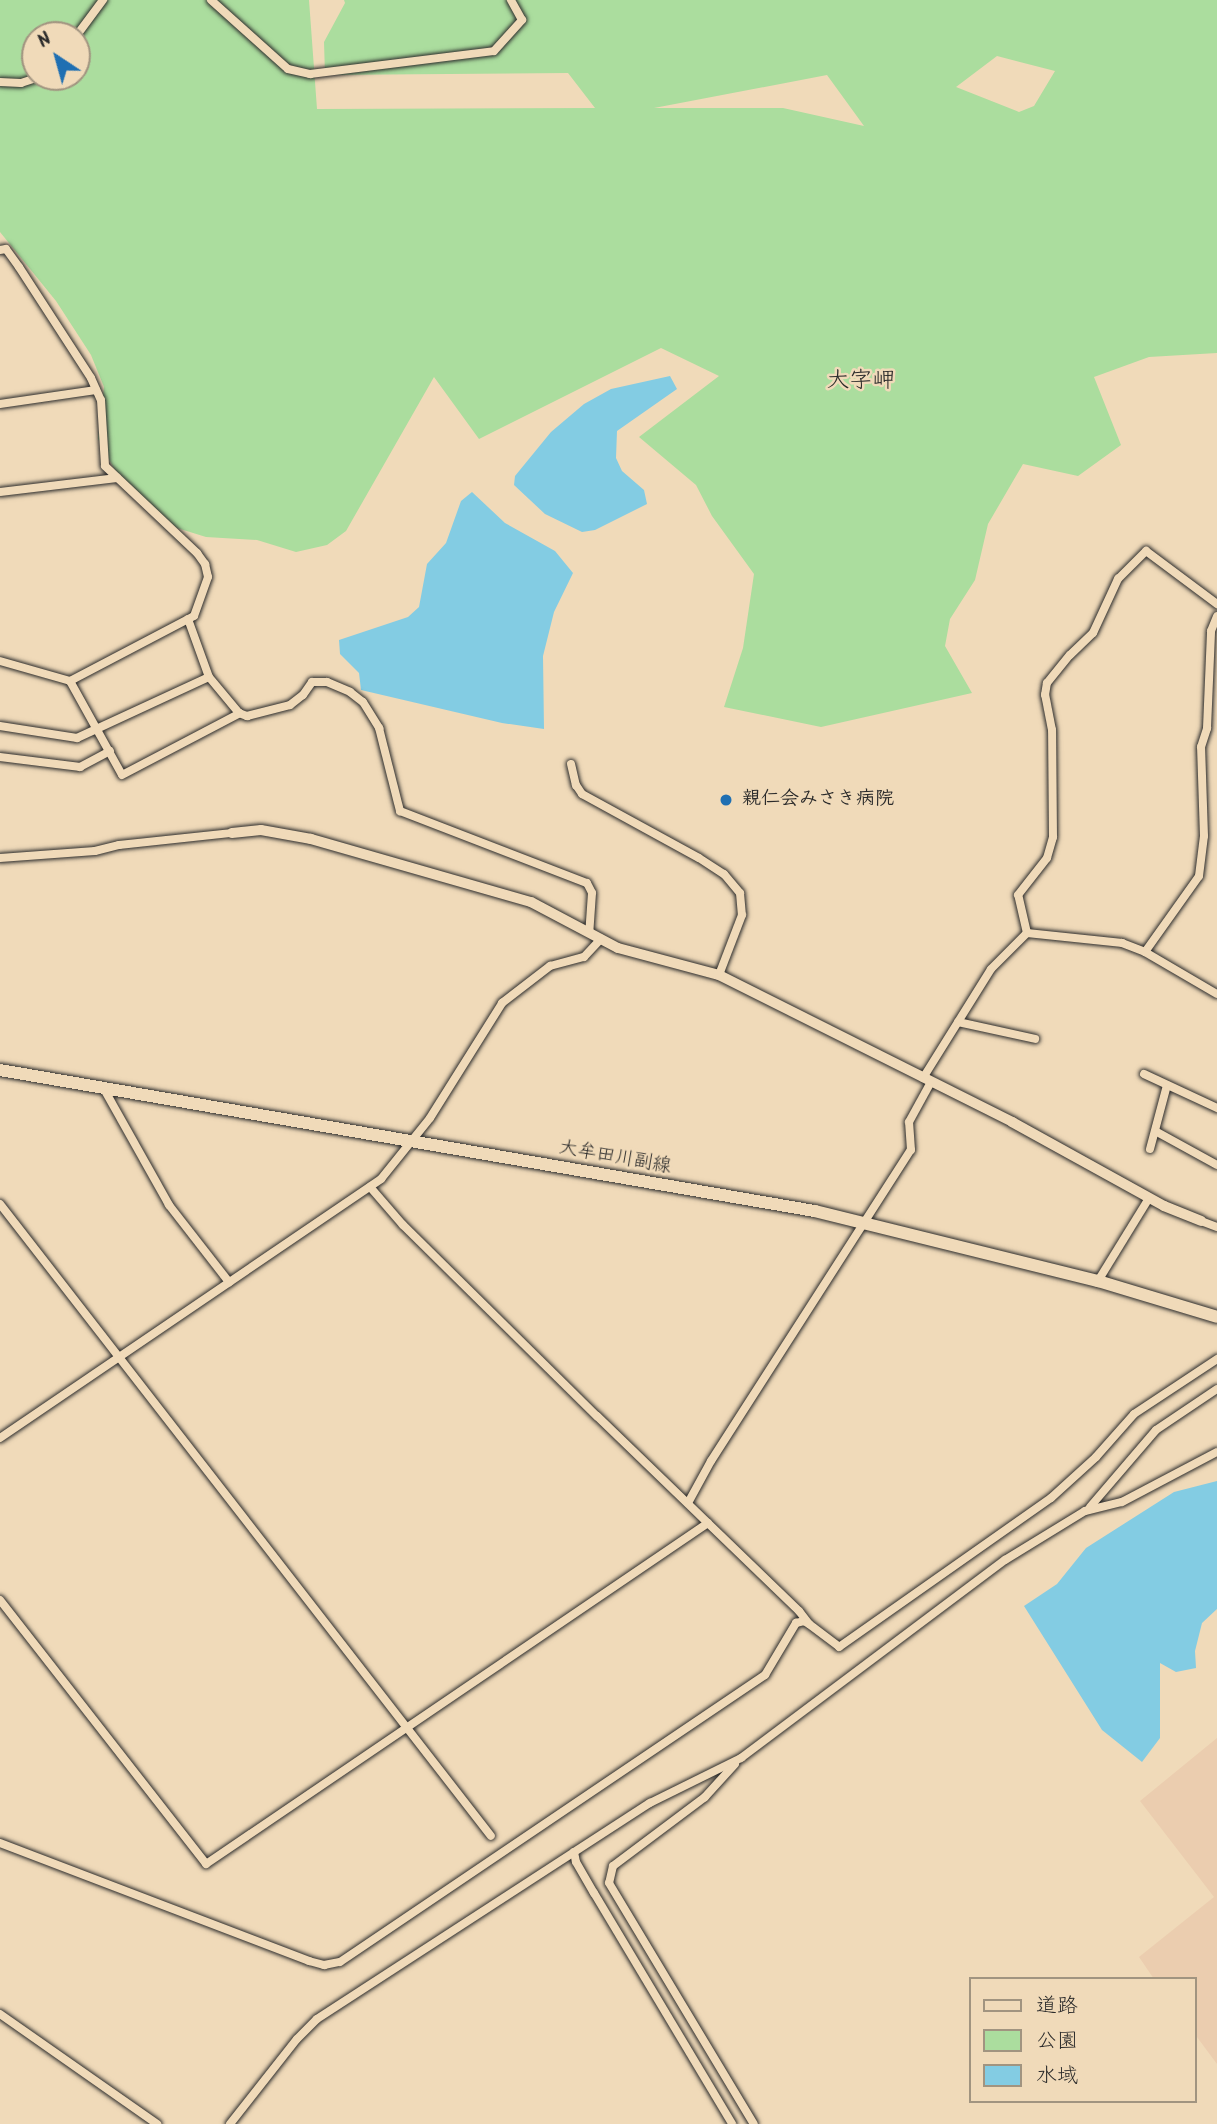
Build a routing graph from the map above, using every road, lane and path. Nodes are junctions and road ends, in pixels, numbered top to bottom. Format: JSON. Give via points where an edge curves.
{"nodes":[{"id":1,"x":103,"y":0,"type":"edge"},
{"id":2,"x":211,"y":0,"type":"edge"},
{"id":3,"x":512,"y":0,"type":"edge"},
{"id":4,"x":88,"y":21,"type":"edge"},
{"id":5,"x":0,"y":82,"type":"edge"},
{"id":6,"x":21,"y":83,"type":"edge"},
{"id":7,"x":0,"y":250,"type":"edge"},
{"id":8,"x":96,"y":390,"type":"junction"},
{"id":9,"x":0,"y":404,"type":"edge"},
{"id":10,"x":117,"y":478,"type":"junction"},
{"id":11,"x":0,"y":492,"type":"edge"},
{"id":12,"x":1217,"y":604,"type":"edge"},
{"id":13,"x":1217,"y":616,"type":"edge"},
{"id":14,"x":188,"y":620,"type":"junction"},
{"id":15,"x":1214,"y":631,"type":"edge"},
{"id":16,"x":0,"y":663,"type":"edge"},
{"id":17,"x":209,"y":677,"type":"junction"},
{"id":18,"x":70,"y":681,"type":"junction"},
{"id":19,"x":240,"y":713,"type":"junction"},
{"id":20,"x":0,"y":726,"type":"edge"},
{"id":21,"x":98,"y":728,"type":"junction"},
{"id":22,"x":110,"y":751,"type":"junction"},
{"id":23,"x":0,"y":757,"type":"edge"},
{"id":24,"x":571,"y":764,"type":"dead end"},
{"id":25,"x":232,"y":833,"type":"joint"},
{"id":26,"x":0,"y":858,"type":"edge"},
{"id":27,"x":589,"y":932,"type":"junction"},
{"id":28,"x":1027,"y":933,"type":"junction"},
{"id":29,"x":601,"y":939,"type":"junction"},
{"id":30,"x":1145,"y":952,"type":"junction"},
{"id":31,"x":719,"y":975,"type":"junction"},
{"id":32,"x":1217,"y":994,"type":"edge"},
{"id":33,"x":958,"y":1022,"type":"junction"},
{"id":34,"x":1035,"y":1039,"type":"dead end"},
{"id":35,"x":0,"y":1070,"type":"edge"},
{"id":36,"x":1144,"y":1074,"type":"dead end"},
{"id":37,"x":927,"y":1080,"type":"junction"},
{"id":38,"x":1167,"y":1085,"type":"junction"},
{"id":39,"x":104,"y":1089,"type":"junction"},
{"id":40,"x":1217,"y":1108,"type":"edge"},
{"id":41,"x":1157,"y":1132,"type":"junction"},
{"id":42,"x":412,"y":1143,"type":"junction"},
{"id":43,"x":1150,"y":1149,"type":"dead end"},
{"id":44,"x":1217,"y":1165,"type":"edge"},
{"id":45,"x":370,"y":1187,"type":"junction"},
{"id":46,"x":1149,"y":1198,"type":"junction"},
{"id":47,"x":0,"y":1204,"type":"edge"},
{"id":48,"x":865,"y":1221,"type":"junction"},
{"id":49,"x":1201,"y":1221,"type":"joint"},
{"id":50,"x":1216,"y":1223,"type":"edge"},
{"id":51,"x":229,"y":1282,"type":"junction"},
{"id":52,"x":1098,"y":1282,"type":"junction"},
{"id":53,"x":1217,"y":1317,"type":"edge"},
{"id":54,"x":118,"y":1358,"type":"junction"},
{"id":55,"x":1217,"y":1359,"type":"edge"},
{"id":56,"x":1217,"y":1389,"type":"edge"},
{"id":57,"x":0,"y":1438,"type":"edge"},
{"id":58,"x":1217,"y":1452,"type":"edge"},
{"id":59,"x":688,"y":1503,"type":"junction"},
{"id":60,"x":1085,"y":1511,"type":"junction"},
{"id":61,"x":708,"y":1523,"type":"junction"},
{"id":62,"x":0,"y":1600,"type":"edge"},
{"id":63,"x":809,"y":1624,"type":"junction"},
{"id":64,"x":408,"y":1729,"type":"junction"},
{"id":65,"x":741,"y":1758,"type":"junction"},
{"id":66,"x":491,"y":1836,"type":"dead end"},
{"id":67,"x":0,"y":1843,"type":"edge"},
{"id":68,"x":574,"y":1852,"type":"junction"},
{"id":69,"x":0,"y":2014,"type":"edge"},
{"id":70,"x":157,"y":2124,"type":"edge"},
{"id":71,"x":230,"y":2124,"type":"edge"},
{"id":72,"x":732,"y":2124,"type":"edge"},
{"id":73,"x":754,"y":2124,"type":"edge"}],
"edges":[{"from":1,"to":4,"type":"street"},
{"from":2,"to":3,"type":"street","via":[[288,69],[310,74],[494,51],[522,20]]},
{"from":5,"to":6,"type":"street"},
{"from":7,"to":8,"type":"street","via":[[6,249],[19,267]]},
{"from":8,"to":9,"type":"street"},
{"from":8,"to":10,"type":"street","via":[[101,400],[105,466]]},
{"from":10,"to":11,"type":"street"},
{"from":10,"to":14,"type":"street","via":[[205,564],[208,577],[194,616]]},
{"from":12,"to":28,"type":"street","via":[[1146,551],[1118,579],[1093,634],[1047,683],[1054,837],[1047,858],[1018,895]]},
{"from":13,"to":15,"type":"street"},
{"from":14,"to":17,"type":"street"},
{"from":14,"to":18,"type":"street"},
{"from":15,"to":30,"type":"street","via":[[1207,728],[1201,747],[1204,836],[1199,876]]},
{"from":16,"to":18,"type":"street"},
{"from":17,"to":19,"type":"street"},
{"from":17,"to":21,"type":"street"},
{"from":18,"to":21,"type":"street"},
{"from":19,"to":22,"type":"street","via":[[122,775]]},
{"from":19,"to":27,"type":"street","via":[[247,716],[290,705],[312,682],[327,682],[350,692],[363,702],[379,728],[400,811],[587,883],[592,893]]},
{"from":20,"to":21,"type":"street","via":[[77,738]]},
{"from":21,"to":22,"type":"street"},
{"from":22,"to":23,"type":"street","via":[[80,767]]},
{"from":24,"to":31,"type":"street","via":[[582,794],[699,858],[724,874],[740,893],[742,915]]},
{"from":25,"to":26,"type":"street"},
{"from":25,"to":27,"type":"street","via":[[261,830],[311,839],[530,902]]},
{"from":27,"to":29,"type":"street"},
{"from":28,"to":30,"type":"street","via":[[1122,943]]},
{"from":28,"to":33,"type":"street","via":[[991,969]]},
{"from":29,"to":31,"type":"street","via":[[642,956]]},
{"from":29,"to":42,"type":"street","via":[[584,957],[550,966],[502,1003]]},
{"from":30,"to":32,"type":"street"},
{"from":31,"to":37,"type":"street"},
{"from":33,"to":34,"type":"street"},
{"from":33,"to":37,"type":"street"},
{"from":35,"to":39,"type":"main road","name":"大牟田川副線"},
{"from":36,"to":38,"type":"street"},
{"from":37,"to":46,"type":"street"},
{"from":37,"to":48,"type":"street","via":[[909,1122],[911,1150]]},
{"from":38,"to":40,"type":"street"},
{"from":38,"to":41,"type":"street"},
{"from":39,"to":42,"type":"main road","name":"大牟田川副線"},
{"from":39,"to":51,"type":"street","via":[[169,1205]]},
{"from":41,"to":43,"type":"street"},
{"from":41,"to":44,"type":"street"},
{"from":42,"to":45,"type":"street"},
{"from":42,"to":48,"type":"main road","name":"大牟田川副線"},
{"from":45,"to":51,"type":"street"},
{"from":45,"to":59,"type":"street","via":[[422,1244]]},
{"from":46,"to":49,"type":"street"},
{"from":46,"to":52,"type":"street"},
{"from":47,"to":54,"type":"street"},
{"from":48,"to":52,"type":"main road","name":"大牟田川副線"},
{"from":48,"to":59,"type":"street"},
{"from":49,"to":50,"type":"street"},
{"from":51,"to":54,"type":"street"},
{"from":52,"to":53,"type":"main road","name":"大牟田川副線"},
{"from":54,"to":57,"type":"street"},
{"from":54,"to":64,"type":"street"},
{"from":55,"to":63,"type":"street","via":[[1134,1414],[1051,1498],[839,1647]]},
{"from":56,"to":60,"type":"street","via":[[1156,1430]]},
{"from":58,"to":60,"type":"street","via":[[1122,1502]]},
{"from":59,"to":61,"type":"street"},
{"from":60,"to":65,"type":"street","via":[[1005,1560]]},
{"from":61,"to":63,"type":"street"},
{"from":61,"to":64,"type":"street"},
{"from":62,"to":64,"type":"street","via":[[206,1864]]},
{"from":63,"to":67,"type":"street","via":[[796,1623],[765,1675],[340,1962],[324,1965],[309,1961]]},
{"from":64,"to":66,"type":"street"},
{"from":65,"to":68,"type":"street","via":[[650,1803]]},
{"from":65,"to":73,"type":"street","via":[[705,1797],[613,1866],[609,1883]]},
{"from":68,"to":71,"type":"street","via":[[317,2019]]},
{"from":68,"to":72,"type":"street"},
{"from":69,"to":70,"type":"street"}]}
